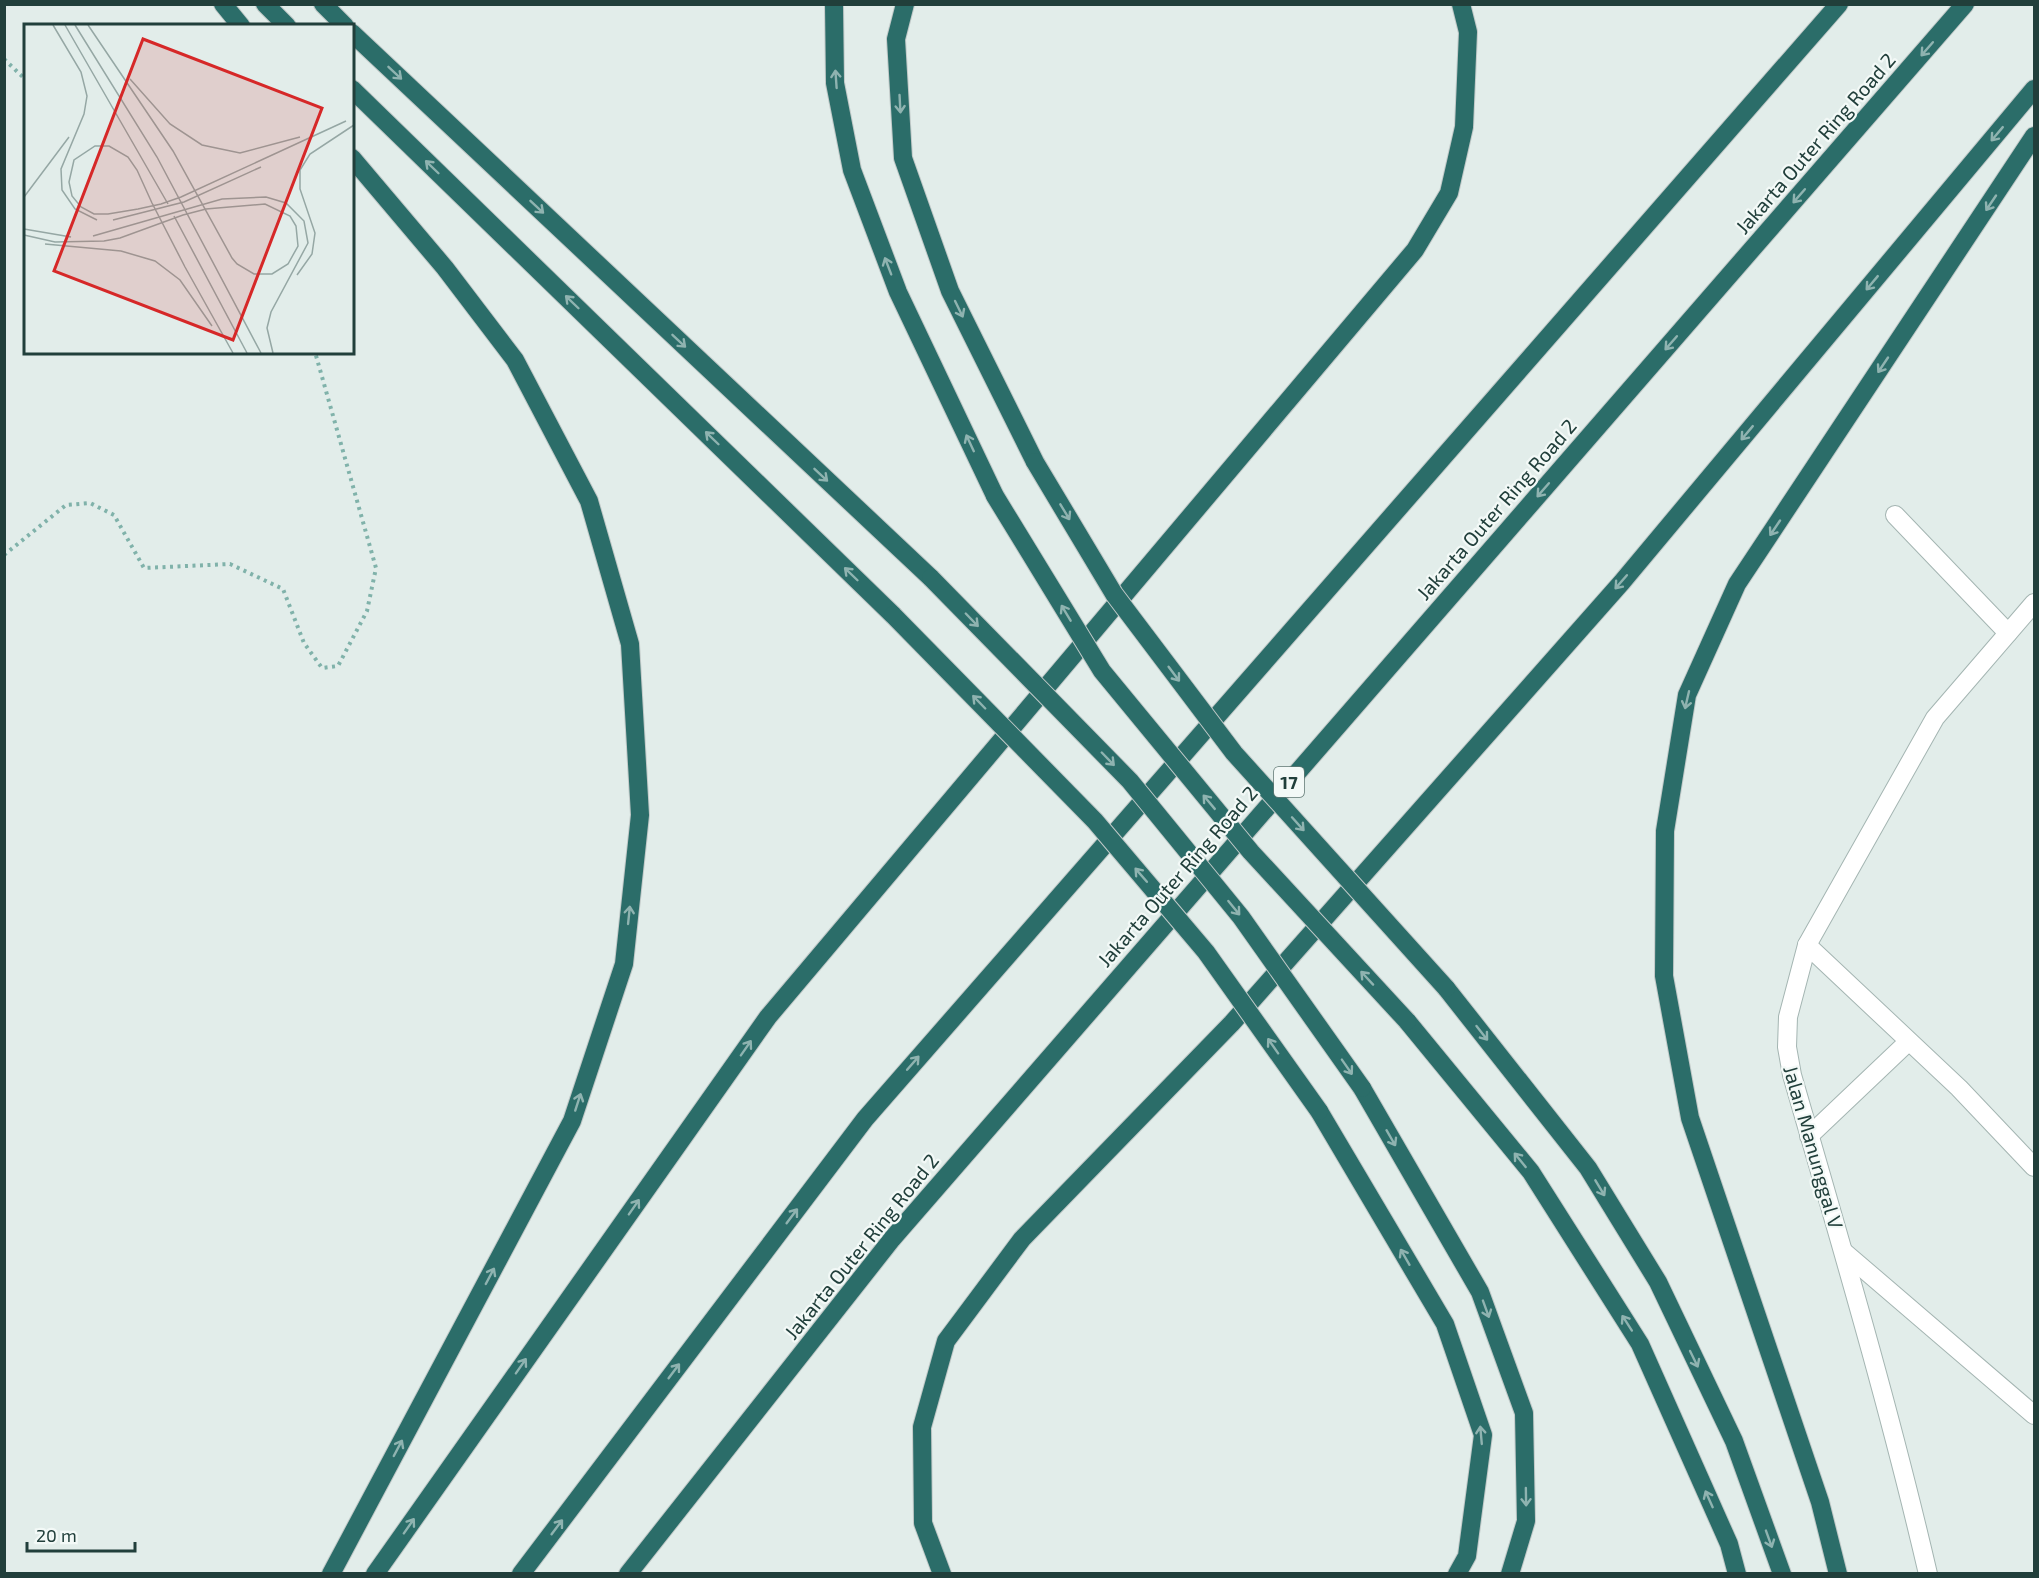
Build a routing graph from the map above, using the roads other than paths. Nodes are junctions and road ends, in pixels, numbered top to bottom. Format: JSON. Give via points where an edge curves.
{"nodes":[{"id":1,"x":223,"y":4,"type":"edge"},
{"id":2,"x":265,"y":4,"type":"edge"},
{"id":3,"x":323,"y":4,"type":"edge"},
{"id":4,"x":834,"y":4,"type":"edge"},
{"id":5,"x":905,"y":4,"type":"edge"},
{"id":6,"x":1461,"y":4,"type":"edge"},
{"id":7,"x":1839,"y":4,"type":"edge"},
{"id":8,"x":1965,"y":4,"type":"edge"},
{"id":9,"x":239,"y":24,"type":"edge"},
{"id":10,"x":285,"y":24,"type":"edge"},
{"id":11,"x":343,"y":24,"type":"edge"},
{"id":12,"x":354,"y":35,"type":"edge"},
{"id":13,"x":2034,"y":89,"type":"edge"},
{"id":14,"x":354,"y":91,"type":"edge"},
{"id":15,"x":2034,"y":136,"type":"edge"},
{"id":16,"x":354,"y":160,"type":"edge"},
{"id":17,"x":1895,"y":515,"type":"dead end"},
{"id":18,"x":2034,"y":603,"type":"edge"},
{"id":19,"x":2007,"y":633,"type":"junction"},
{"id":20,"x":1807,"y":945,"type":"junction"},
{"id":21,"x":1908,"y":1042,"type":"junction"},
{"id":22,"x":1809,"y":1136,"type":"junction"},
{"id":23,"x":2034,"y":1167,"type":"edge"},
{"id":24,"x":1844,"y":1252,"type":"junction"},
{"id":25,"x":2034,"y":1415,"type":"edge"},
{"id":26,"x":331,"y":1574,"type":"edge"},
{"id":27,"x":375,"y":1574,"type":"edge"},
{"id":28,"x":521,"y":1574,"type":"edge"},
{"id":29,"x":628,"y":1574,"type":"edge"},
{"id":30,"x":942,"y":1574,"type":"edge"},
{"id":31,"x":1457,"y":1574,"type":"edge"},
{"id":32,"x":1510,"y":1574,"type":"edge"},
{"id":33,"x":1737,"y":1574,"type":"edge"},
{"id":34,"x":1782,"y":1574,"type":"edge"},
{"id":35,"x":1838,"y":1574,"type":"edge"},
{"id":36,"x":1928,"y":1574,"type":"edge"}],
"edges":[{"from":1,"to":9,"type":"highway"},
{"from":2,"to":10,"type":"highway"},
{"from":3,"to":11,"type":"highway"},
{"from":33,"to":4,"type":"highway","one_way":true,"bridge":true,"via":[[1729,1544],[1640,1344],[1531,1173],[1407,1021],[1251,852],[1102,671],[995,496],[898,292],[852,170],[835,83]]},
{"from":5,"to":34,"type":"highway","one_way":true,"bridge":true,"via":[[896,39],[903,158],[950,291],[1035,462],[1114,594],[1234,753],[1446,988],[1588,1168],[1658,1282],[1734,1441]]},
{"from":27,"to":6,"type":"highway","one_way":true,"via":[[768,1017],[1415,250],[1449,193],[1464,127],[1468,32]]},
{"from":28,"to":7,"type":"highway","one_way":true,"via":[[865,1119]]},
{"from":8,"to":29,"type":"highway","name":"Jakarta Outer Ring Road 2","number":"17","one_way":true,"via":[[892,1239]]},
{"from":12,"to":32,"type":"highway","one_way":true,"bridge":true,"via":[[931,578],[1130,781],[1241,917],[1362,1088],[1480,1292],[1524,1413],[1526,1521]]},
{"from":13,"to":30,"type":"highway","one_way":true,"via":[[1622,582],[1232,1023],[1022,1239],[946,1341],[922,1427],[923,1523]]},
{"from":31,"to":14,"type":"highway","one_way":true,"bridge":true,"via":[[1467,1556],[1483,1435],[1445,1324],[1319,1111],[1206,952],[1095,821],[893,615]]},
{"from":15,"to":35,"type":"highway","one_way":true,"via":[[1737,584],[1687,695],[1665,831],[1664,976],[1690,1118],[1820,1502]]},
{"from":26,"to":16,"type":"highway","one_way":true,"via":[[572,1121],[624,964],[640,815],[630,644],[589,501],[515,360],[445,268]]},
{"from":17,"to":19,"type":"street"},
{"from":18,"to":19,"type":"street","name":"Jalan Manunggal V"},
{"from":19,"to":20,"type":"street","name":"Jalan Manunggal V","via":[[1935,718]]},
{"from":20,"to":21,"type":"street"},
{"from":20,"to":22,"type":"street","name":"Jalan Manunggal V","via":[[1788,1017],[1787,1047]]},
{"from":21,"to":22,"type":"street"},
{"from":21,"to":23,"type":"street","via":[[1959,1088]]},
{"from":22,"to":24,"type":"street","name":"Jalan Manunggal V"},
{"from":24,"to":25,"type":"street"},
{"from":24,"to":36,"type":"street","name":"Jalan Manunggal V"}]}
